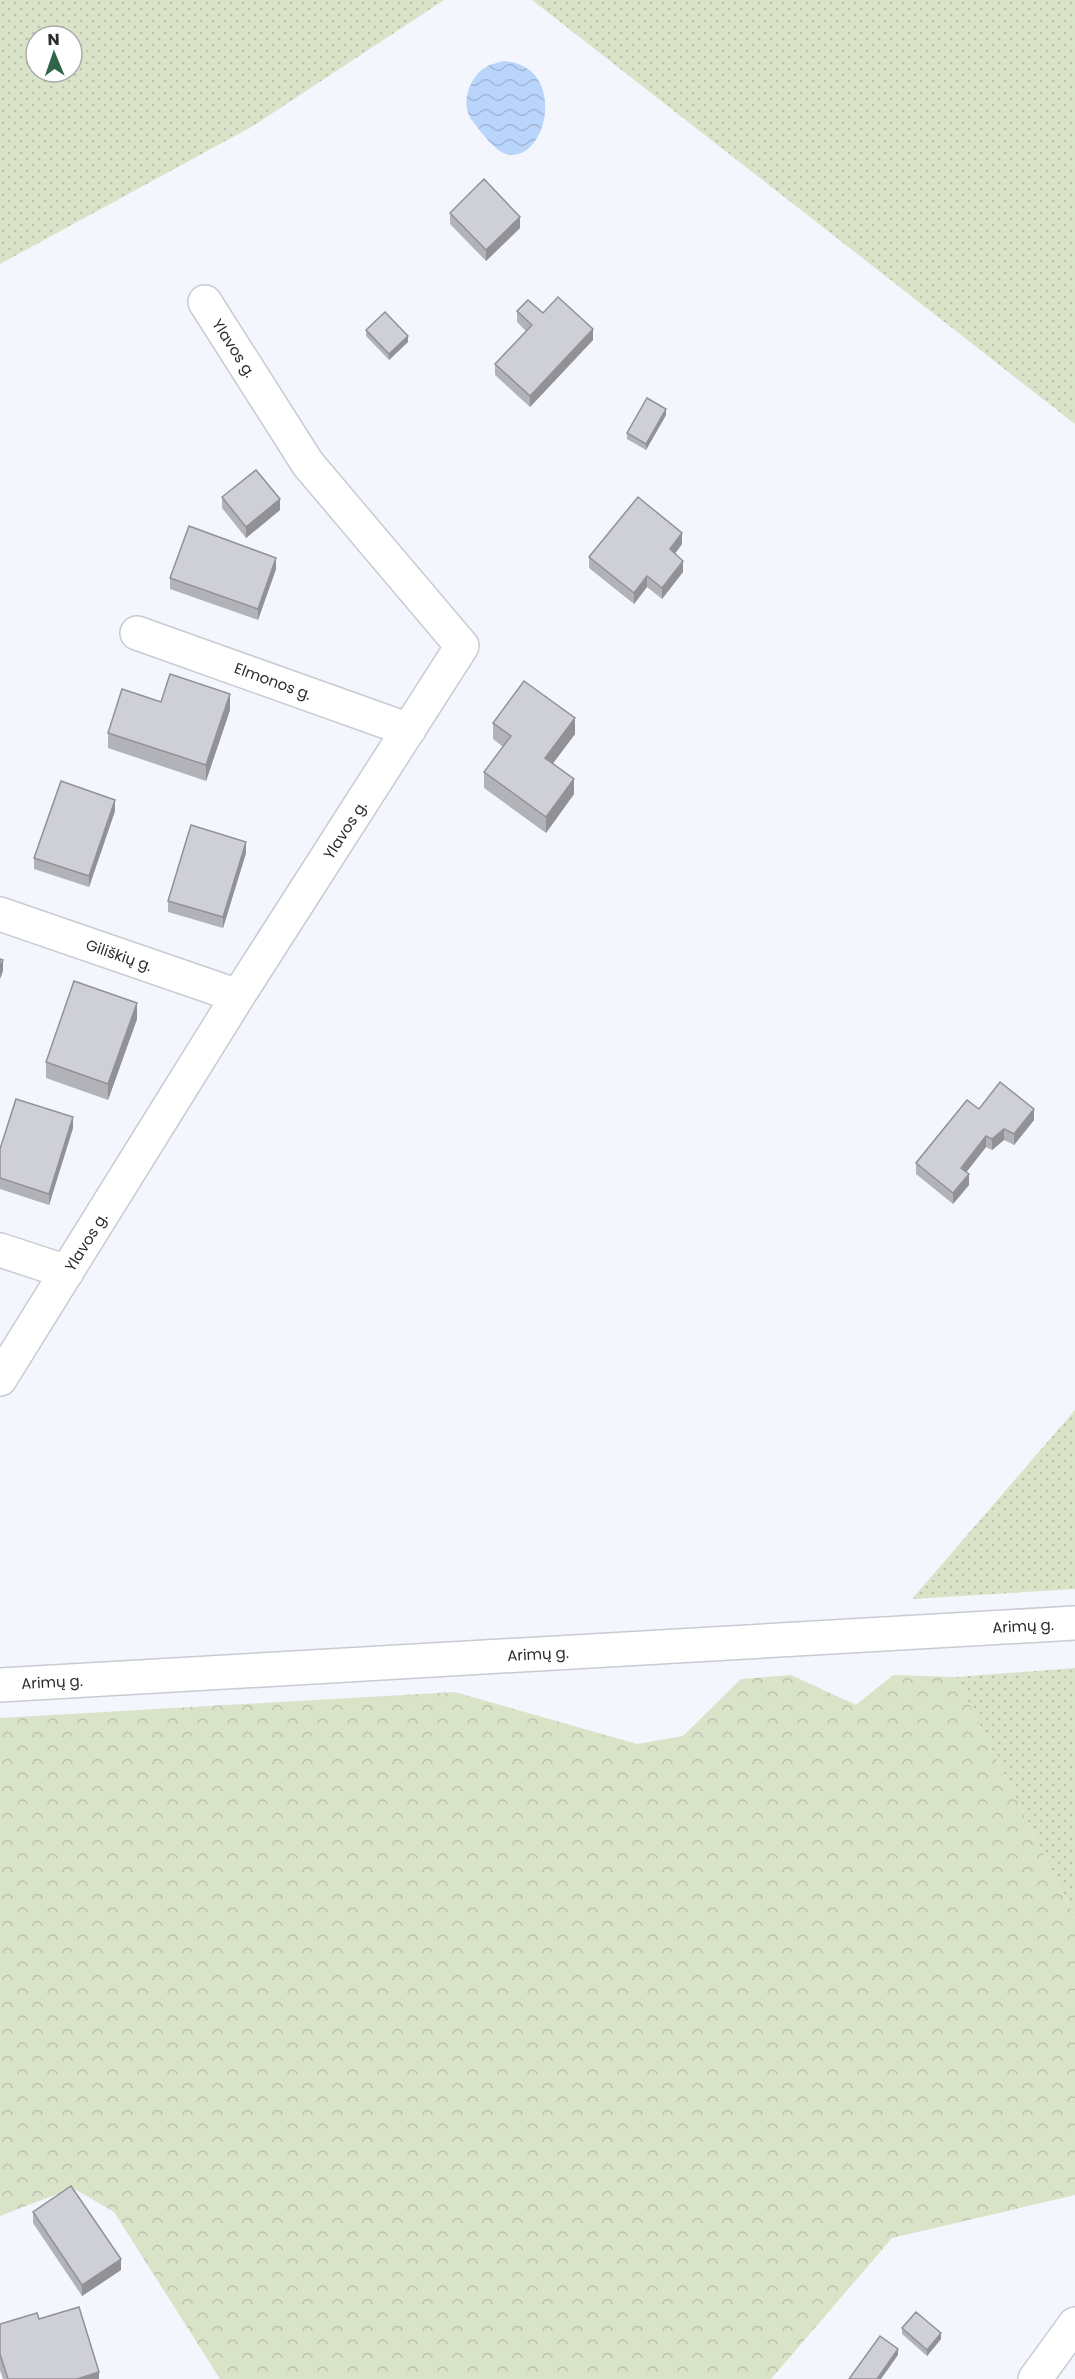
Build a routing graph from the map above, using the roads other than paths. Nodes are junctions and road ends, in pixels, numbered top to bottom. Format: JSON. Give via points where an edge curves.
{"nodes":[{"id":1,"x":205,"y":302,"type":"dead end"},
{"id":2,"x":137,"y":633,"type":"dead end"},
{"id":3,"x":409,"y":730,"type":"junction"},
{"id":4,"x":0,"y":914,"type":"edge"},
{"id":5,"x":238,"y":996,"type":"junction"},
{"id":6,"x":0,"y":1250,"type":"edge"},
{"id":7,"x":67,"y":1272,"type":"junction"},
{"id":8,"x":0,"y":1379,"type":"edge"},
{"id":9,"x":1075,"y":1623,"type":"edge"},
{"id":10,"x":0,"y":1685,"type":"edge"},
{"id":11,"x":1075,"y":2324,"type":"edge"},
{"id":12,"x":1035,"y":2379,"type":"edge"}],
"edges":[{"from":1,"to":3,"type":"street","name":"Ylavos g.","via":[[308,464],[462,646]]},
{"from":2,"to":3,"type":"street","name":"Elmonos g."},
{"from":3,"to":5,"type":"street","name":"Ylavos g."},
{"from":4,"to":5,"type":"street","name":"Giliškių g."},
{"from":5,"to":7,"type":"street","name":"Ylavos g."},
{"from":6,"to":7,"type":"street"},
{"from":7,"to":8,"type":"street","name":"Ylavos g."},
{"from":9,"to":10,"type":"street","name":"Arimų g."},
{"from":11,"to":12,"type":"street"}]}
